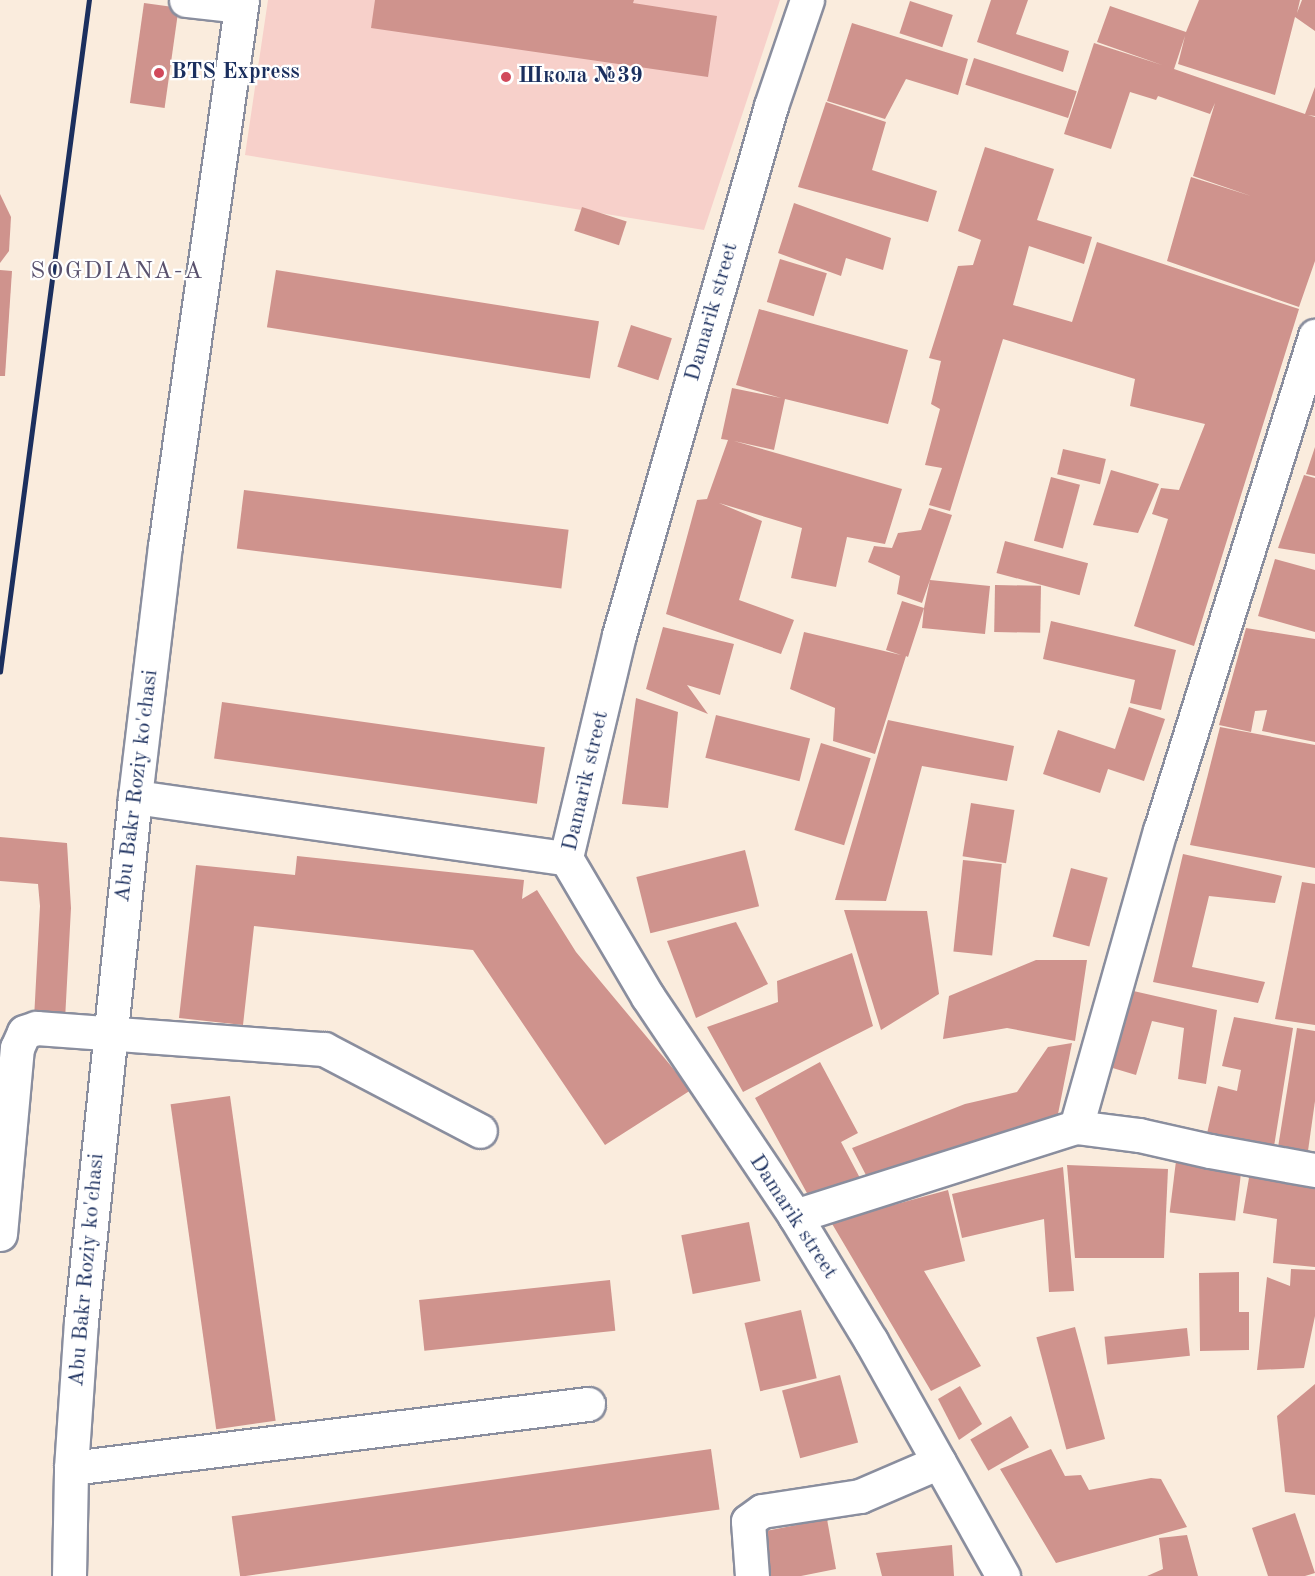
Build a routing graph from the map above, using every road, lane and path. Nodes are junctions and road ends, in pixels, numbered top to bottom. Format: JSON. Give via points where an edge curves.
{"nodes":[{"id":1,"x":186,"y":0,"type":"edge"},
{"id":2,"x":807,"y":0,"type":"edge"},
{"id":3,"x":242,"y":3,"type":"edge"},
{"id":4,"x":1315,"y":336,"type":"edge"},
{"id":5,"x":135,"y":797,"type":"junction"},
{"id":6,"x":566,"y":858,"type":"junction"},
{"id":7,"x":109,"y":1033,"type":"junction"},
{"id":8,"x":1076,"y":1127,"type":"junction"},
{"id":9,"x":480,"y":1131,"type":"dead end"},
{"id":10,"x":1315,"y":1170,"type":"edge"},
{"id":11,"x":795,"y":1216,"type":"junction"},
{"id":12,"x":0,"y":1234,"type":"edge"},
{"id":13,"x":588,"y":1404,"type":"dead end"},
{"id":14,"x":939,"y":1462,"type":"junction"},
{"id":15,"x":71,"y":1468,"type":"junction"},
{"id":16,"x":69,"y":1576,"type":"edge"},
{"id":17,"x":752,"y":1576,"type":"edge"},
{"id":18,"x":1003,"y":1576,"type":"edge"}],
"edges":[{"from":1,"to":3,"type":"street"},
{"from":2,"to":6,"type":"street","name":"Damarik street","via":[[771,106],[619,635]]},
{"from":3,"to":5,"type":"street","name":"Abu Bakr Roziy ko'chasi","via":[[165,546]]},
{"from":4,"to":8,"type":"street","via":[[1160,831]]},
{"from":5,"to":6,"type":"street"},
{"from":5,"to":7,"type":"street","name":"Abu Bakr Roziy ko'chasi"},
{"from":6,"to":11,"type":"street","name":"Damarik street","via":[[648,997]]},
{"from":7,"to":9,"type":"street","via":[[324,1049]]},
{"from":7,"to":12,"type":"street","via":[[36,1028],[24,1032],[17,1048]]},
{"from":7,"to":15,"type":"street","name":"Abu Bakr Roziy ko'chasi"},
{"from":8,"to":10,"type":"street","via":[[1139,1135]]},
{"from":8,"to":11,"type":"street"},
{"from":11,"to":14,"type":"street","name":"Damarik street"},
{"from":13,"to":15,"type":"street"},
{"from":14,"to":17,"type":"street","via":[[860,1496],[762,1511],[748,1521]]},
{"from":14,"to":18,"type":"street","name":"Damarik street"},
{"from":15,"to":16,"type":"street","name":"Abu Bakr Roziy ko'chasi"}]}
